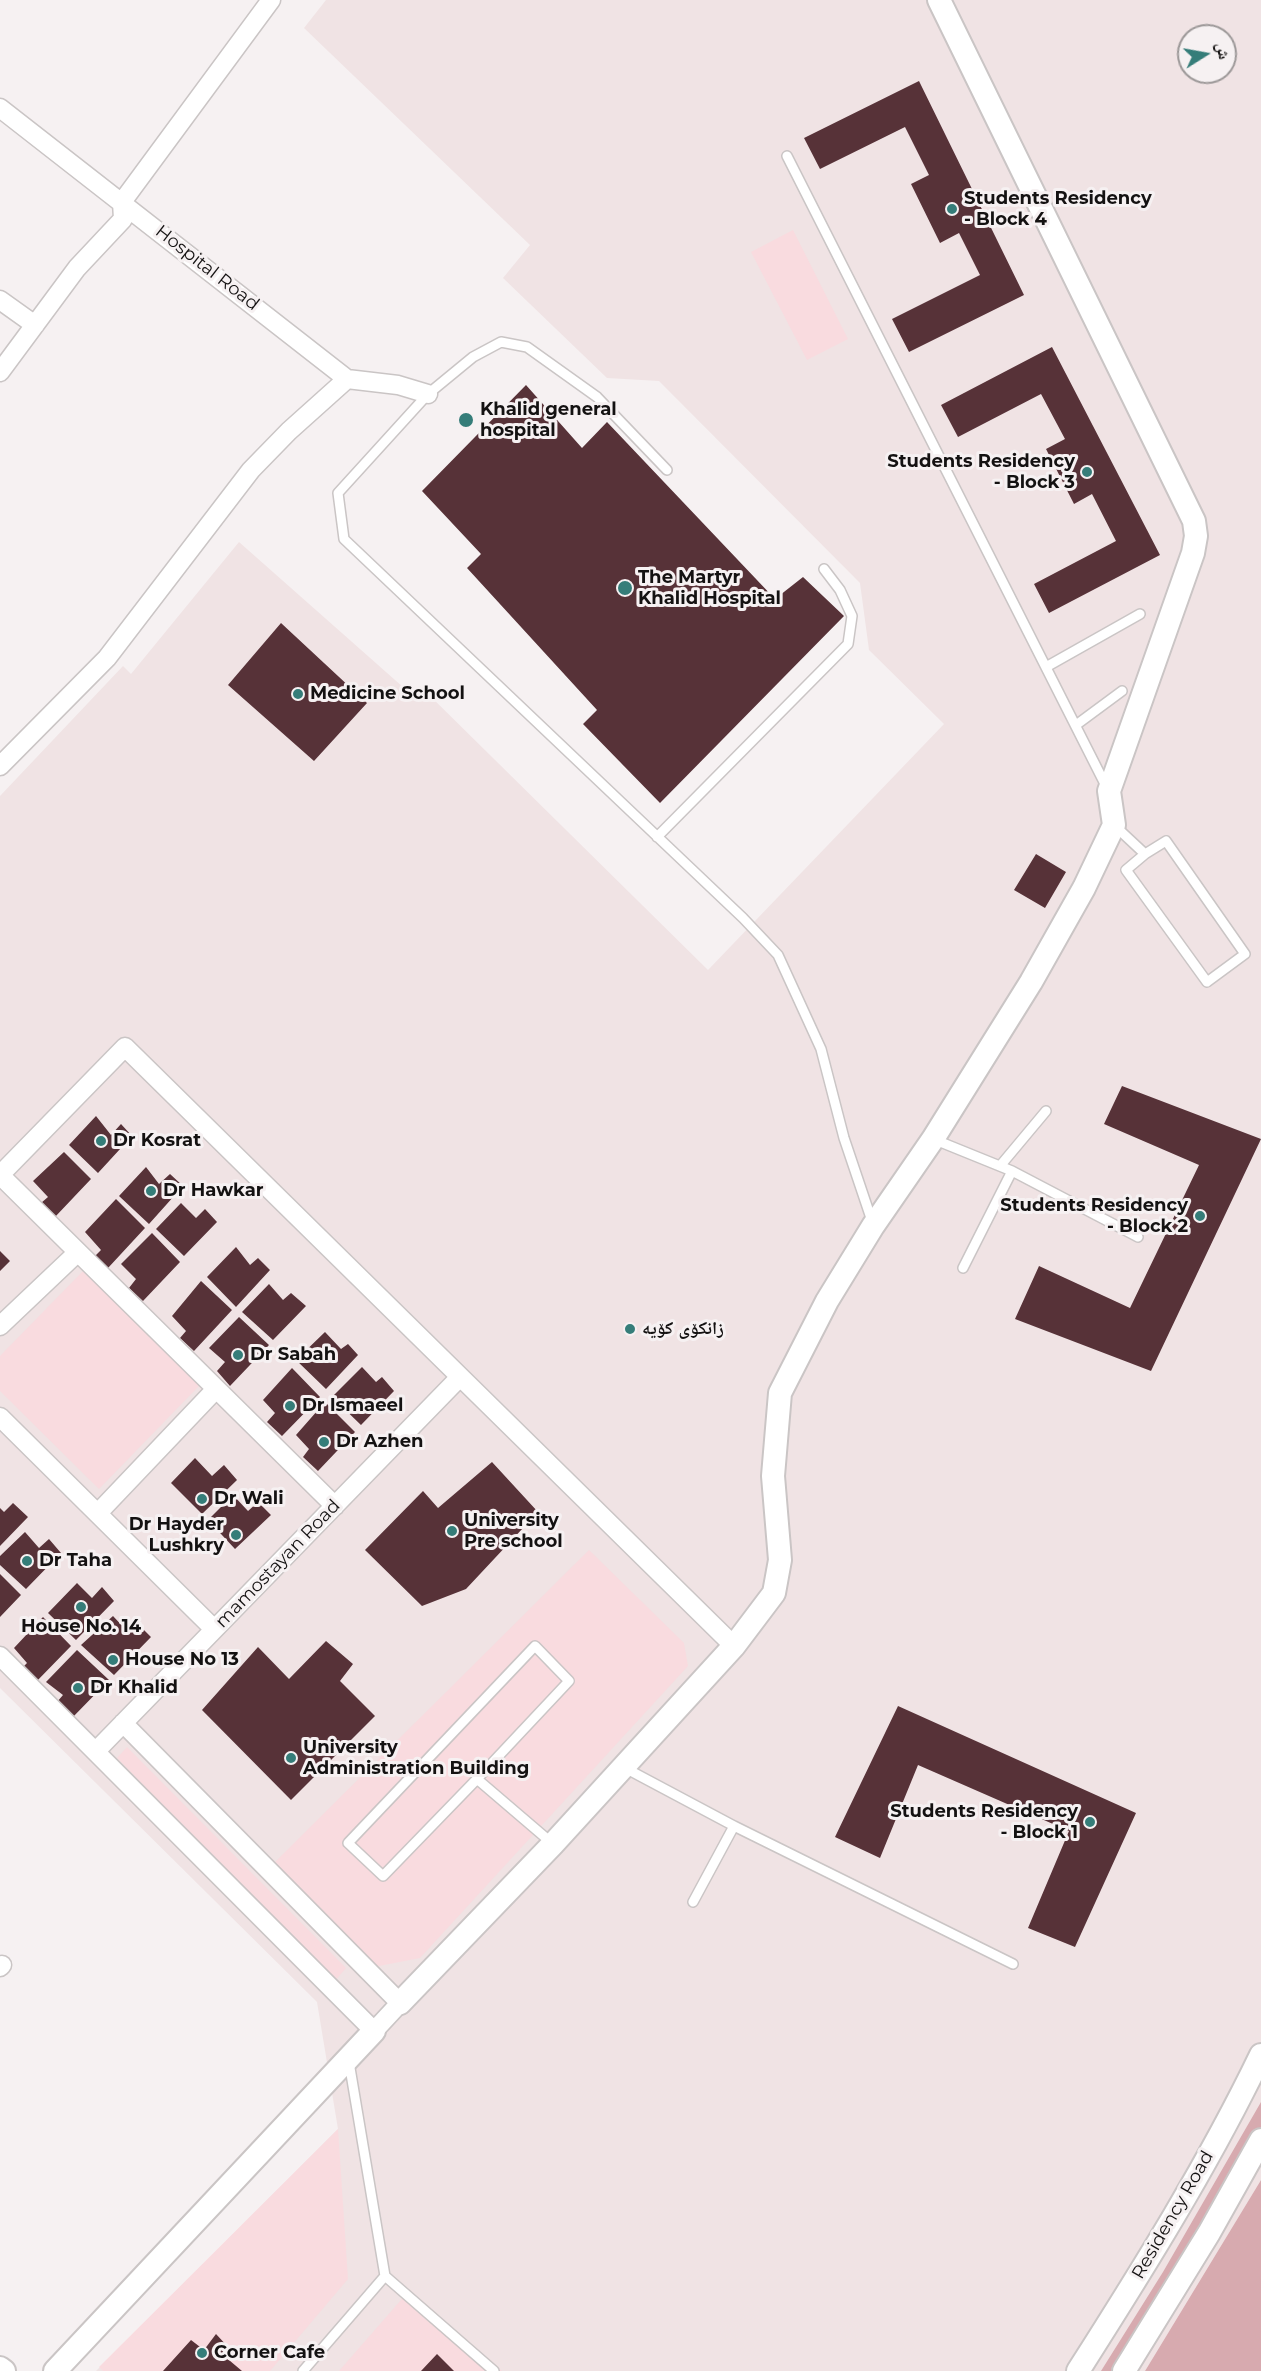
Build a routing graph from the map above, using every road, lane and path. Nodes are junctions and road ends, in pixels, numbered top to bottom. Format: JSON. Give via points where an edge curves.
{"nodes":[{"id":1,"x":271,"y":0,"type":"edge"},
{"id":2,"x":939,"y":0,"type":"edge"},
{"id":3,"x":0,"y":108,"type":"edge"},
{"id":4,"x":787,"y":156,"type":"dead end"},
{"id":5,"x":122,"y":202,"type":"junction"},
{"id":6,"x":0,"y":300,"type":"edge"},
{"id":7,"x":35,"y":325,"type":"junction"},
{"id":8,"x":0,"y":372,"type":"edge"},
{"id":9,"x":347,"y":379,"type":"junction"},
{"id":10,"x":428,"y":394,"type":"junction"},
{"id":11,"x":667,"y":470,"type":"dead end"},
{"id":12,"x":824,"y":569,"type":"dead end"},
{"id":13,"x":1140,"y":614,"type":"dead end"},
{"id":14,"x":1046,"y":667,"type":"junction"},
{"id":15,"x":1122,"y":691,"type":"dead end"},
{"id":16,"x":1076,"y":725,"type":"junction"},
{"id":17,"x":0,"y":766,"type":"edge"},
{"id":18,"x":1109,"y":791,"type":"junction"},
{"id":19,"x":1114,"y":825,"type":"junction"},
{"id":20,"x":657,"y":837,"type":"junction"},
{"id":21,"x":1145,"y":854,"type":"junction"},
{"id":22,"x":1046,"y":1110,"type":"dead end"},
{"id":23,"x":933,"y":1139,"type":"junction"},
{"id":24,"x":1000,"y":1166,"type":"junction"},
{"id":25,"x":1012,"y":1171,"type":"junction"},
{"id":26,"x":0,"y":1175,"type":"edge"},
{"id":27,"x":873,"y":1226,"type":"junction"},
{"id":28,"x":1138,"y":1237,"type":"dead end"},
{"id":29,"x":78,"y":1252,"type":"junction"},
{"id":30,"x":963,"y":1268,"type":"dead end"},
{"id":31,"x":0,"y":1326,"type":"edge"},
{"id":32,"x":460,"y":1377,"type":"junction"},
{"id":33,"x":216,"y":1389,"type":"junction"},
{"id":34,"x":0,"y":1417,"type":"edge"},
{"id":35,"x":335,"y":1506,"type":"junction"},
{"id":36,"x":98,"y":1513,"type":"junction"},
{"id":37,"x":214,"y":1629,"type":"junction"},
{"id":38,"x":734,"y":1646,"type":"junction"},
{"id":39,"x":0,"y":1656,"type":"edge"},
{"id":40,"x":123,"y":1723,"type":"junction"},
{"id":41,"x":96,"y":1751,"type":"junction"},
{"id":42,"x":623,"y":1767,"type":"junction"},
{"id":43,"x":477,"y":1779,"type":"junction"},
{"id":44,"x":734,"y":1826,"type":"junction"},
{"id":45,"x":553,"y":1844,"type":"junction"},
{"id":46,"x":693,"y":1902,"type":"dead end"},
{"id":47,"x":1013,"y":1964,"type":"dead end"},
{"id":48,"x":400,"y":2002,"type":"junction"},
{"id":49,"x":374,"y":2031,"type":"junction"},
{"id":50,"x":1261,"y":2055,"type":"edge"},
{"id":51,"x":348,"y":2058,"type":"junction"},
{"id":52,"x":1261,"y":2140,"type":"edge"},
{"id":53,"x":385,"y":2276,"type":"junction"},
{"id":54,"x":0,"y":2368,"type":"edge"},
{"id":55,"x":4,"y":2371,"type":"edge"},
{"id":56,"x":55,"y":2371,"type":"edge"},
{"id":57,"x":303,"y":2371,"type":"edge"},
{"id":58,"x":494,"y":2371,"type":"edge"},
{"id":59,"x":1078,"y":2371,"type":"edge"},
{"id":60,"x":1124,"y":2371,"type":"edge"}],
"edges":[{"from":1,"to":5,"type":"street"},
{"from":2,"to":18,"type":"street","via":[[1194,521],[1193,553]]},
{"from":3,"to":5,"type":"street","name":"Hospital Road"},
{"from":4,"to":14,"type":"lane"},
{"from":5,"to":7,"type":"street","via":[[123,219],[91,250]]},
{"from":5,"to":9,"type":"street","name":"Hospital Road"},
{"from":6,"to":7,"type":"street"},
{"from":7,"to":8,"type":"street"},
{"from":9,"to":10,"type":"street","via":[[398,385]]},
{"from":9,"to":17,"type":"street","via":[[251,470],[107,658]]},
{"from":10,"to":11,"type":"lane","via":[[473,357],[501,342],[527,347],[597,397]]},
{"from":10,"to":20,"type":"lane","via":[[338,493],[344,539]]},
{"from":12,"to":20,"type":"lane","via":[[852,616],[848,644]]},
{"from":13,"to":14,"type":"lane"},
{"from":14,"to":16,"type":"lane"},
{"from":15,"to":16,"type":"lane"},
{"from":16,"to":18,"type":"lane"},
{"from":18,"to":19,"type":"street"},
{"from":19,"to":21,"type":"lane"},
{"from":19,"to":23,"type":"street","via":[[1031,982]]},
{"from":20,"to":27,"type":"lane","via":[[778,955],[821,1048],[844,1138]]},
{"from":21,"to":21,"type":"lane","via":[[1166,841],[1245,954],[1207,982],[1126,870]]},
{"from":22,"to":24,"type":"lane"},
{"from":23,"to":24,"type":"lane"},
{"from":23,"to":27,"type":"street"},
{"from":24,"to":25,"type":"lane"},
{"from":25,"to":28,"type":"lane"},
{"from":25,"to":30,"type":"lane"},
{"from":26,"to":29,"type":"street"},
{"from":26,"to":32,"type":"street","via":[[125,1047]]},
{"from":27,"to":38,"type":"street","via":[[827,1301],[780,1393],[773,1476],[780,1560],[774,1593]]},
{"from":29,"to":31,"type":"street"},
{"from":29,"to":33,"type":"street"},
{"from":32,"to":35,"type":"street","name":"mamostayan Road"},
{"from":32,"to":38,"type":"street"},
{"from":33,"to":35,"type":"street"},
{"from":33,"to":36,"type":"street"},
{"from":34,"to":36,"type":"street"},
{"from":35,"to":37,"type":"street","name":"mamostayan Road"},
{"from":36,"to":37,"type":"street"},
{"from":37,"to":40,"type":"street","name":"mamostayan Road"},
{"from":38,"to":42,"type":"street"},
{"from":39,"to":41,"type":"street"},
{"from":40,"to":41,"type":"street","name":"mamostayan Road"},
{"from":40,"to":48,"type":"street"},
{"from":41,"to":49,"type":"street"},
{"from":42,"to":44,"type":"lane"},
{"from":42,"to":45,"type":"street"},
{"from":43,"to":43,"type":"lane","via":[[569,1681],[535,1646],[348,1843],[383,1876]]},
{"from":43,"to":45,"type":"lane"},
{"from":44,"to":46,"type":"lane"},
{"from":44,"to":47,"type":"lane"},
{"from":45,"to":48,"type":"street"},
{"from":48,"to":49,"type":"street"},
{"from":49,"to":51,"type":"street"},
{"from":50,"to":59,"type":"street","name":"Residency Road","via":[[1237,2105],[1148,2260]]},
{"from":51,"to":53,"type":"lane"},
{"from":51,"to":56,"type":"street"},
{"from":52,"to":60,"type":"street"},
{"from":53,"to":57,"type":"lane"},
{"from":53,"to":58,"type":"lane"},
{"from":54,"to":55,"type":"street"}]}
